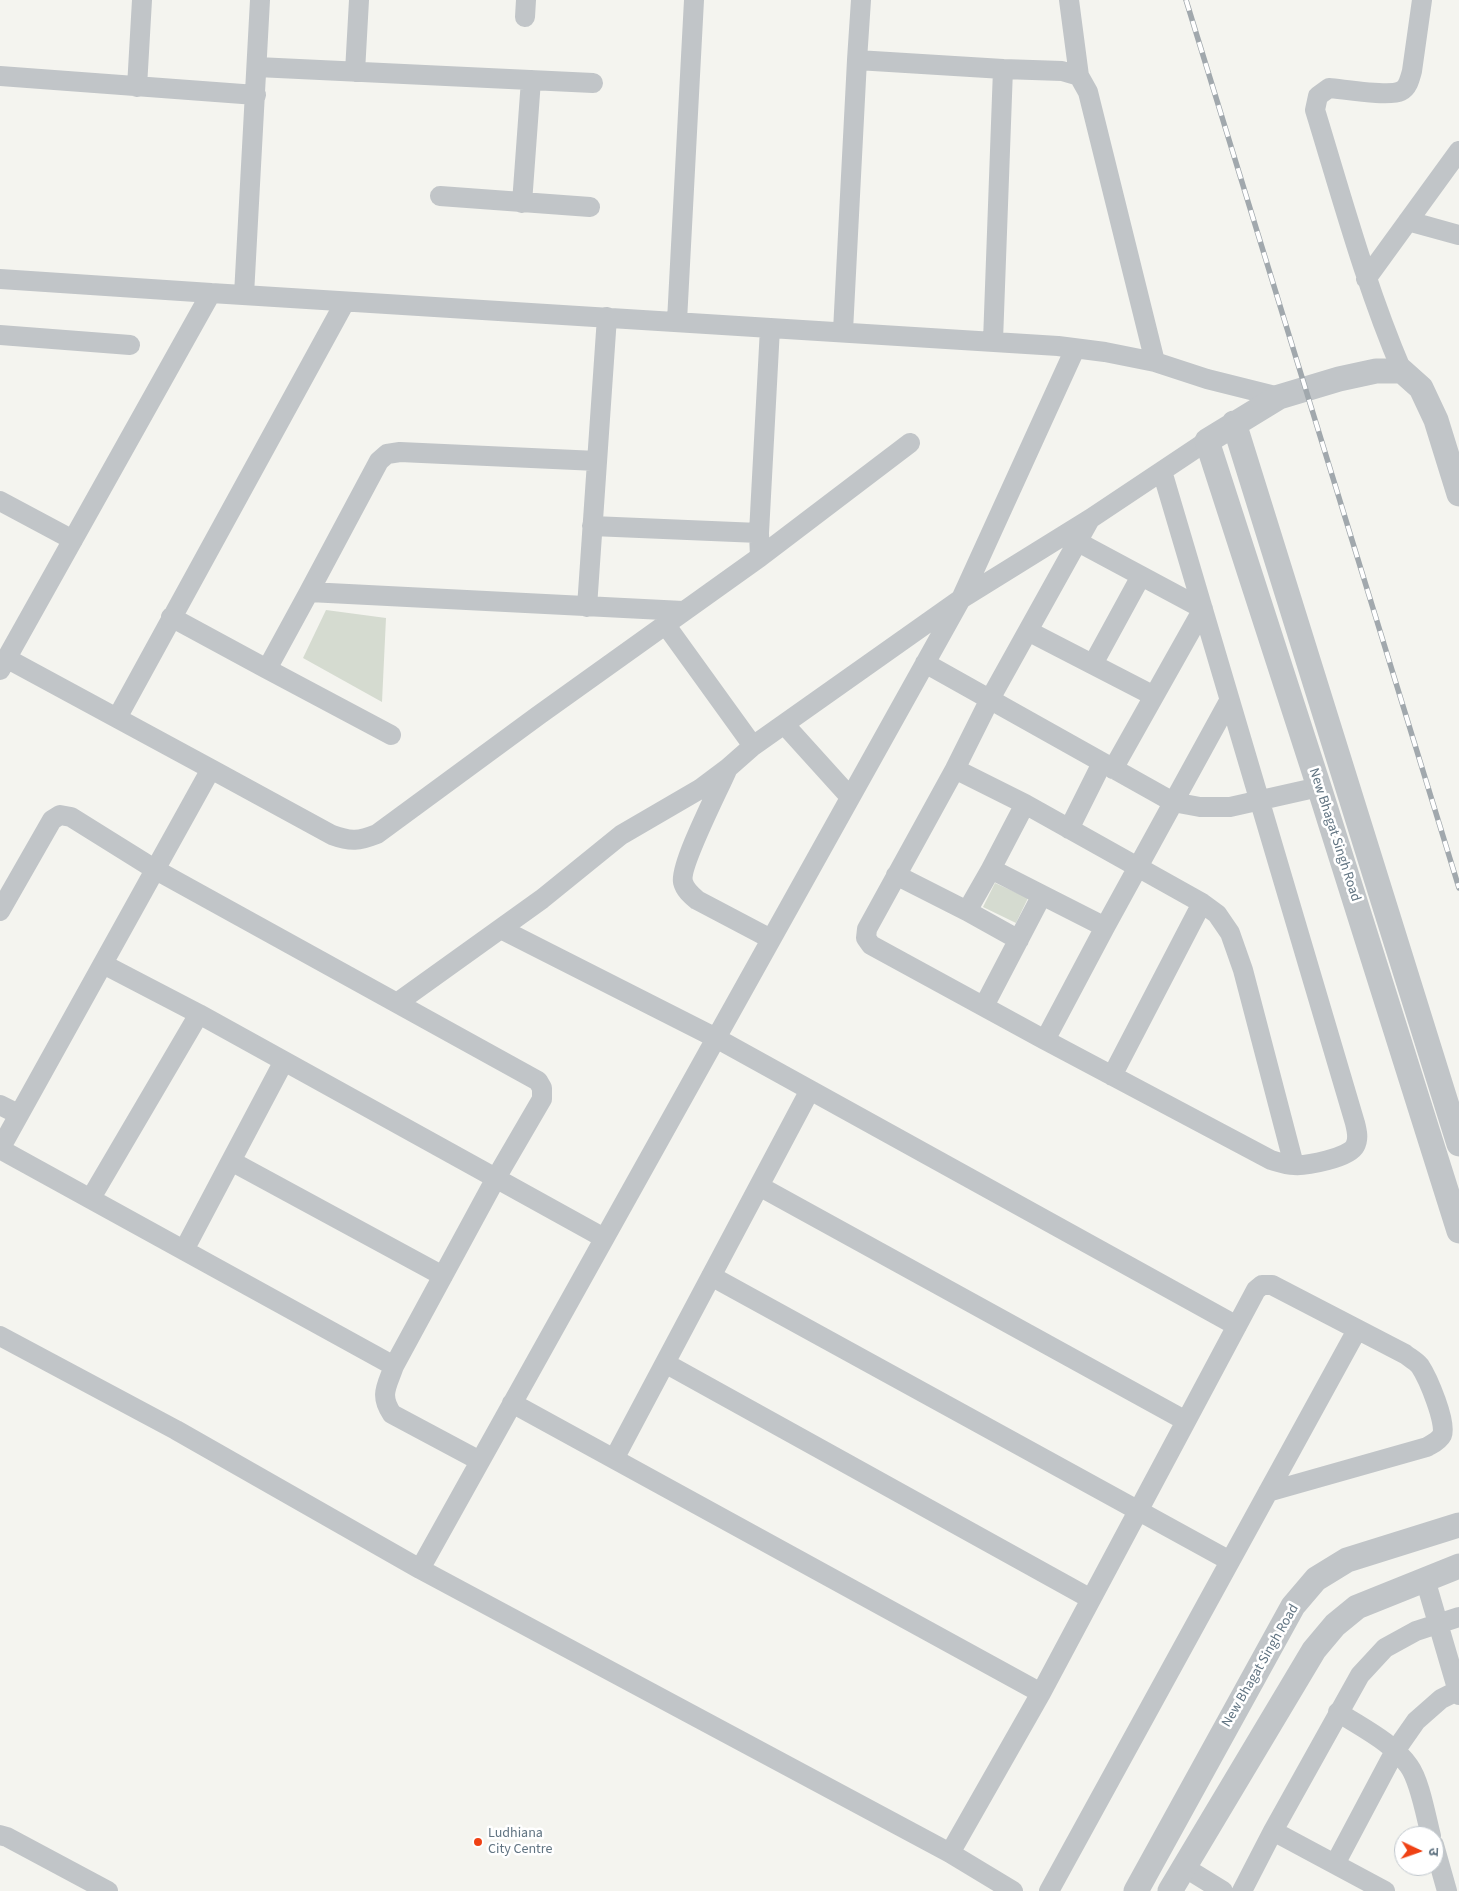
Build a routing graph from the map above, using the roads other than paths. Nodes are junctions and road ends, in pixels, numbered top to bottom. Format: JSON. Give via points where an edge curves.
{"nodes":[{"id":1,"x":142,"y":0,"type":"edge"},
{"id":2,"x":260,"y":0,"type":"edge"},
{"id":3,"x":359,"y":0,"type":"edge"},
{"id":4,"x":694,"y":0,"type":"edge"},
{"id":5,"x":861,"y":0,"type":"edge"},
{"id":6,"x":1069,"y":0,"type":"edge"},
{"id":7,"x":1422,"y":0,"type":"edge"},
{"id":8,"x":858,"y":60,"type":"junction"},
{"id":9,"x":257,"y":67,"type":"junction"},
{"id":10,"x":1003,"y":68,"type":"junction"},
{"id":11,"x":355,"y":72,"type":"junction"},
{"id":12,"x":0,"y":76,"type":"edge"},
{"id":13,"x":1079,"y":76,"type":"junction"},
{"id":14,"x":531,"y":80,"type":"junction"},
{"id":15,"x":594,"y":83,"type":"dead end"},
{"id":16,"x":137,"y":87,"type":"junction"},
{"id":17,"x":256,"y":95,"type":"junction"},
{"id":18,"x":1459,"y":151,"type":"edge"},
{"id":19,"x":440,"y":196,"type":"dead end"},
{"id":20,"x":522,"y":203,"type":"junction"},
{"id":21,"x":590,"y":207,"type":"dead end"},
{"id":22,"x":1408,"y":221,"type":"junction"},
{"id":23,"x":1459,"y":235,"type":"edge"},
{"id":24,"x":0,"y":279,"type":"edge"},
{"id":25,"x":1366,"y":279,"type":"junction"},
{"id":26,"x":212,"y":293,"type":"junction"},
{"id":27,"x":244,"y":296,"type":"junction"},
{"id":28,"x":344,"y":302,"type":"junction"},
{"id":29,"x":607,"y":317,"type":"junction"},
{"id":30,"x":677,"y":321,"type":"junction"},
{"id":31,"x":770,"y":328,"type":"junction"},
{"id":32,"x":843,"y":331,"type":"junction"},
{"id":33,"x":0,"y":335,"type":"edge"},
{"id":34,"x":993,"y":341,"type":"junction"},
{"id":35,"x":130,"y":345,"type":"dead end"},
{"id":36,"x":1075,"y":349,"type":"junction"},
{"id":37,"x":1155,"y":362,"type":"junction"},
{"id":38,"x":1402,"y":371,"type":"junction"},
{"id":39,"x":1279,"y":396,"type":"junction"},
{"id":40,"x":1234,"y":423,"type":"junction"},
{"id":41,"x":1207,"y":441,"type":"junction"},
{"id":42,"x":910,"y":443,"type":"dead end"},
{"id":43,"x":597,"y":461,"type":"junction"},
{"id":44,"x":1162,"y":471,"type":"junction"},
{"id":45,"x":1459,"y":494,"type":"edge"},
{"id":46,"x":0,"y":501,"type":"edge"},
{"id":47,"x":1090,"y":519,"type":"junction"},
{"id":48,"x":592,"y":526,"type":"junction"},
{"id":49,"x":759,"y":533,"type":"junction"},
{"id":50,"x":73,"y":540,"type":"junction"},
{"id":51,"x":1078,"y":542,"type":"junction"},
{"id":52,"x":760,"y":557,"type":"junction"},
{"id":53,"x":1142,"y":576,"type":"junction"},
{"id":54,"x":309,"y":592,"type":"junction"},
{"id":55,"x":961,"y":599,"type":"junction"},
{"id":56,"x":587,"y":607,"type":"junction"},
{"id":57,"x":1203,"y":610,"type":"junction"},
{"id":58,"x":683,"y":611,"type":"junction"},
{"id":59,"x":171,"y":617,"type":"junction"},
{"id":60,"x":665,"y":624,"type":"junction"},
{"id":61,"x":1028,"y":631,"type":"junction"},
{"id":62,"x":925,"y":663,"type":"junction"},
{"id":63,"x":3,"y":664,"type":"edge"},
{"id":64,"x":1093,"y":664,"type":"junction"},
{"id":65,"x":267,"y":669,"type":"junction"},
{"id":66,"x":1154,"y":696,"type":"junction"},
{"id":67,"x":990,"y":699,"type":"junction"},
{"id":68,"x":1230,"y":701,"type":"junction"},
{"id":69,"x":117,"y":718,"type":"junction"},
{"id":70,"x":784,"y":724,"type":"junction"},
{"id":71,"x":391,"y":735,"type":"dead end"},
{"id":72,"x":752,"y":746,"type":"junction"},
{"id":73,"x":1108,"y":766,"type":"junction"},
{"id":74,"x":728,"y":768,"type":"junction"},
{"id":75,"x":212,"y":769,"type":"junction"},
{"id":76,"x":955,"y":769,"type":"junction"},
{"id":77,"x":1319,"y":787,"type":"junction"},
{"id":78,"x":850,"y":797,"type":"junction"},
{"id":79,"x":1258,"y":800,"type":"junction"},
{"id":80,"x":1173,"y":802,"type":"junction"},
{"id":81,"x":1025,"y":804,"type":"junction"},
{"id":82,"x":1069,"y":829,"type":"junction"},
{"id":83,"x":1138,"y":868,"type":"junction"},
{"id":84,"x":991,"y":869,"type":"junction"},
{"id":85,"x":156,"y":870,"type":"junction"},
{"id":86,"x":896,"y":876,"type":"junction"},
{"id":87,"x":1042,"y":895,"type":"junction"},
{"id":88,"x":1202,"y":903,"type":"junction"},
{"id":89,"x":0,"y":911,"type":"edge"},
{"id":90,"x":967,"y":911,"type":"junction"},
{"id":91,"x":1105,"y":927,"type":"junction"},
{"id":92,"x":501,"y":929,"type":"junction"},
{"id":93,"x":771,"y":939,"type":"junction"},
{"id":94,"x":1018,"y":940,"type":"junction"},
{"id":95,"x":103,"y":964,"type":"junction"},
{"id":96,"x":397,"y":1004,"type":"junction"},
{"id":97,"x":984,"y":1006,"type":"junction"},
{"id":98,"x":199,"y":1014,"type":"junction"},
{"id":99,"x":716,"y":1038,"type":"junction"},
{"id":100,"x":1045,"y":1040,"type":"junction"},
{"id":101,"x":284,"y":1061,"type":"junction"},
{"id":102,"x":1112,"y":1076,"type":"junction"},
{"id":103,"x":810,"y":1090,"type":"junction"},
{"id":104,"x":0,"y":1105,"type":"edge"},
{"id":105,"x":18,"y":1114,"type":"junction"},
{"id":106,"x":1459,"y":1144,"type":"edge"},
{"id":107,"x":0,"y":1149,"type":"edge"},
{"id":108,"x":231,"y":1161,"type":"junction"},
{"id":109,"x":1294,"y":1165,"type":"junction"},
{"id":110,"x":496,"y":1178,"type":"junction"},
{"id":111,"x":759,"y":1186,"type":"junction"},
{"id":112,"x":91,"y":1198,"type":"junction"},
{"id":113,"x":1459,"y":1231,"type":"edge"},
{"id":114,"x":604,"y":1238,"type":"junction"},
{"id":115,"x":184,"y":1250,"type":"junction"},
{"id":116,"x":443,"y":1276,"type":"junction"},
{"id":117,"x":711,"y":1276,"type":"junction"},
{"id":118,"x":1237,"y":1326,"type":"junction"},
{"id":119,"x":1357,"y":1330,"type":"junction"},
{"id":120,"x":0,"y":1336,"type":"edge"},
{"id":121,"x":665,"y":1363,"type":"junction"},
{"id":122,"x":394,"y":1366,"type":"junction"},
{"id":123,"x":512,"y":1403,"type":"junction"},
{"id":124,"x":1186,"y":1420,"type":"junction"},
{"id":125,"x":614,"y":1459,"type":"junction"},
{"id":126,"x":480,"y":1460,"type":"junction"},
{"id":127,"x":1268,"y":1492,"type":"junction"},
{"id":128,"x":1138,"y":1510,"type":"junction"},
{"id":129,"x":1459,"y":1525,"type":"edge"},
{"id":130,"x":1230,"y":1562,"type":"junction"},
{"id":131,"x":1459,"y":1566,"type":"edge"},
{"id":132,"x":420,"y":1569,"type":"junction"},
{"id":133,"x":1425,"y":1579,"type":"junction"},
{"id":134,"x":1091,"y":1599,"type":"junction"},
{"id":135,"x":1459,"y":1617,"type":"edge"},
{"id":136,"x":1438,"y":1624,"type":"junction"},
{"id":137,"x":1040,"y":1692,"type":"junction"},
{"id":138,"x":1458,"y":1692,"type":"edge"},
{"id":139,"x":1338,"y":1712,"type":"junction"},
{"id":140,"x":1395,"y":1751,"type":"junction"},
{"id":141,"x":1428,"y":1826,"type":"edge"},
{"id":142,"x":1273,"y":1831,"type":"junction"},
{"id":143,"x":0,"y":1835,"type":"edge"},
{"id":144,"x":950,"y":1853,"type":"junction"},
{"id":145,"x":1335,"y":1864,"type":"junction"},
{"id":146,"x":1184,"y":1867,"type":"junction"},
{"id":147,"x":1443,"y":1876,"type":"edge"},
{"id":148,"x":108,"y":1891,"type":"edge"},
{"id":149,"x":1013,"y":1891,"type":"edge"},
{"id":150,"x":1049,"y":1891,"type":"edge"},
{"id":151,"x":1136,"y":1891,"type":"edge"},
{"id":152,"x":1170,"y":1891,"type":"edge"},
{"id":153,"x":1238,"y":1891,"type":"edge"},
{"id":154,"x":1385,"y":1891,"type":"edge"},
{"id":155,"x":1447,"y":1891,"type":"edge"}],
"edges":[{"from":1,"to":16,"type":"street"},
{"from":2,"to":9,"type":"street"},
{"from":3,"to":11,"type":"street"},
{"from":4,"to":30,"type":"street"},
{"from":5,"to":8,"type":"street"},
{"from":6,"to":13,"type":"street"},
{"from":7,"to":25,"type":"street","via":[[1412,71],[1409,82],[1401,91],[1329,88],[1318,96],[1315,110]]},
{"from":8,"to":10,"type":"street"},
{"from":8,"to":32,"type":"street"},
{"from":9,"to":11,"type":"street"},
{"from":9,"to":17,"type":"street"},
{"from":10,"to":13,"type":"street","via":[[1062,71]]},
{"from":10,"to":34,"type":"street"},
{"from":11,"to":14,"type":"street"},
{"from":12,"to":16,"type":"street"},
{"from":13,"to":37,"type":"street","via":[[1088,92]]},
{"from":14,"to":15,"type":"street"},
{"from":14,"to":20,"type":"street"},
{"from":16,"to":17,"type":"street"},
{"from":17,"to":27,"type":"street"},
{"from":18,"to":22,"type":"street"},
{"from":19,"to":20,"type":"street"},
{"from":20,"to":21,"type":"street"},
{"from":22,"to":23,"type":"street"},
{"from":22,"to":25,"type":"street"},
{"from":24,"to":26,"type":"street"},
{"from":25,"to":38,"type":"street"},
{"from":26,"to":27,"type":"street"},
{"from":26,"to":50,"type":"street"},
{"from":27,"to":28,"type":"street"},
{"from":28,"to":29,"type":"street"},
{"from":28,"to":59,"type":"street"},
{"from":29,"to":30,"type":"street"},
{"from":29,"to":43,"type":"street"},
{"from":30,"to":31,"type":"street"},
{"from":31,"to":32,"type":"street"},
{"from":31,"to":49,"type":"street"},
{"from":32,"to":34,"type":"street"},
{"from":33,"to":35,"type":"street"},
{"from":34,"to":36,"type":"street"},
{"from":36,"to":37,"type":"street"},
{"from":36,"to":55,"type":"street"},
{"from":37,"to":39,"type":"street","via":[[1207,379]]},
{"from":38,"to":39,"type":"street","via":[[1376,371]]},
{"from":38,"to":45,"type":"street","via":[[1421,388],[1436,420]]},
{"from":39,"to":40,"type":"street"},
{"from":40,"to":41,"type":"street"},
{"from":40,"to":106,"type":"street","name":"New Bhagat Singh Road"},
{"from":41,"to":44,"type":"street"},
{"from":41,"to":77,"type":"street","name":"New Bhagat Singh Road"},
{"from":42,"to":52,"type":"street"},
{"from":43,"to":48,"type":"street"},
{"from":43,"to":54,"type":"street","via":[[388,454],[379,461]]},
{"from":44,"to":47,"type":"street"},
{"from":44,"to":57,"type":"street"},
{"from":46,"to":50,"type":"street"},
{"from":47,"to":51,"type":"street"},
{"from":47,"to":55,"type":"street"},
{"from":48,"to":49,"type":"street"},
{"from":48,"to":56,"type":"street"},
{"from":49,"to":52,"type":"street"},
{"from":50,"to":63,"type":"street"},
{"from":51,"to":53,"type":"street"},
{"from":51,"to":61,"type":"street"},
{"from":52,"to":58,"type":"street"},
{"from":53,"to":57,"type":"street"},
{"from":53,"to":64,"type":"street"},
{"from":54,"to":56,"type":"street"},
{"from":54,"to":65,"type":"street"},
{"from":55,"to":62,"type":"street"},
{"from":55,"to":70,"type":"street"},
{"from":56,"to":58,"type":"street"},
{"from":57,"to":66,"type":"street"},
{"from":57,"to":68,"type":"street"},
{"from":58,"to":60,"type":"street"},
{"from":59,"to":65,"type":"street"},
{"from":59,"to":69,"type":"street"},
{"from":60,"to":72,"type":"street"},
{"from":60,"to":75,"type":"street","via":[[377,834],[362,840],[332,835]]},
{"from":61,"to":64,"type":"street"},
{"from":61,"to":67,"type":"street"},
{"from":62,"to":67,"type":"street"},
{"from":62,"to":78,"type":"street"},
{"from":63,"to":69,"type":"street"},
{"from":64,"to":66,"type":"street"},
{"from":65,"to":71,"type":"street"},
{"from":66,"to":73,"type":"street"},
{"from":67,"to":73,"type":"street"},
{"from":67,"to":76,"type":"street"},
{"from":68,"to":79,"type":"street"},
{"from":68,"to":80,"type":"street"},
{"from":69,"to":75,"type":"street"},
{"from":70,"to":72,"type":"street"},
{"from":70,"to":78,"type":"street"},
{"from":72,"to":74,"type":"street"},
{"from":73,"to":80,"type":"street"},
{"from":73,"to":82,"type":"street"},
{"from":74,"to":92,"type":"street","via":[[700,789],[622,835]]},
{"from":74,"to":93,"type":"street","via":[[688,856],[683,882],[697,900]]},
{"from":75,"to":85,"type":"street"},
{"from":76,"to":81,"type":"street"},
{"from":76,"to":86,"type":"street"},
{"from":77,"to":79,"type":"street"},
{"from":77,"to":113,"type":"street","name":"New Bhagat Singh Road"},
{"from":78,"to":93,"type":"street"},
{"from":79,"to":80,"type":"street","via":[[1215,807]]},
{"from":79,"to":109,"type":"street","via":[[1358,1135],[1348,1154]]},
{"from":80,"to":83,"type":"street"},
{"from":81,"to":82,"type":"street"},
{"from":81,"to":84,"type":"street"},
{"from":82,"to":83,"type":"street"},
{"from":83,"to":88,"type":"street"},
{"from":83,"to":91,"type":"street"},
{"from":84,"to":87,"type":"street"},
{"from":84,"to":90,"type":"street"},
{"from":85,"to":89,"type":"street","via":[[71,817],[60,815],[52,820]]},
{"from":85,"to":95,"type":"street"},
{"from":85,"to":96,"type":"street"},
{"from":86,"to":90,"type":"street"},
{"from":86,"to":97,"type":"street","via":[[867,929],[866,938],[871,945]]},
{"from":87,"to":91,"type":"street"},
{"from":87,"to":94,"type":"street"},
{"from":88,"to":102,"type":"street"},
{"from":88,"to":109,"type":"street","via":[[1217,914],[1230,933]]},
{"from":90,"to":94,"type":"street"},
{"from":91,"to":100,"type":"street"},
{"from":92,"to":96,"type":"street"},
{"from":92,"to":99,"type":"street"},
{"from":93,"to":99,"type":"street"},
{"from":94,"to":97,"type":"street"},
{"from":95,"to":98,"type":"street"},
{"from":95,"to":105,"type":"street"},
{"from":96,"to":110,"type":"street","via":[[538,1081],[542,1088],[542,1098]]},
{"from":97,"to":100,"type":"street"},
{"from":98,"to":101,"type":"street"},
{"from":98,"to":112,"type":"street"},
{"from":99,"to":103,"type":"street"},
{"from":99,"to":114,"type":"street"},
{"from":100,"to":102,"type":"street"},
{"from":101,"to":108,"type":"street"},
{"from":101,"to":110,"type":"street"},
{"from":102,"to":109,"type":"street","via":[[1271,1160]]},
{"from":103,"to":111,"type":"street"},
{"from":103,"to":118,"type":"street"},
{"from":104,"to":105,"type":"street"},
{"from":105,"to":107,"type":"street"},
{"from":107,"to":112,"type":"street"},
{"from":108,"to":115,"type":"street"},
{"from":108,"to":116,"type":"street"},
{"from":110,"to":114,"type":"street"},
{"from":110,"to":116,"type":"street"},
{"from":111,"to":117,"type":"street"},
{"from":111,"to":124,"type":"street"},
{"from":112,"to":115,"type":"street"},
{"from":114,"to":123,"type":"street"},
{"from":115,"to":122,"type":"street"},
{"from":116,"to":122,"type":"street"},
{"from":117,"to":121,"type":"street"},
{"from":117,"to":128,"type":"street"},
{"from":118,"to":119,"type":"street","via":[[1256,1290],[1262,1285],[1272,1285]]},
{"from":118,"to":124,"type":"street"},
{"from":119,"to":127,"type":"street"},
{"from":119,"to":127,"type":"street","via":[[1418,1364],[1427,1378],[1443,1424],[1442,1435],[1427,1447]]},
{"from":120,"to":132,"type":"street","via":[[176,1430]]},
{"from":121,"to":125,"type":"street"},
{"from":121,"to":134,"type":"street"},
{"from":122,"to":126,"type":"street","via":[[385,1392],[385,1404],[392,1414]]},
{"from":123,"to":125,"type":"street"},
{"from":123,"to":126,"type":"street"},
{"from":124,"to":128,"type":"street"},
{"from":125,"to":137,"type":"street"},
{"from":126,"to":132,"type":"street"},
{"from":127,"to":130,"type":"street"},
{"from":128,"to":130,"type":"street"},
{"from":128,"to":134,"type":"street"},
{"from":129,"to":151,"type":"street","name":"New Bhagat Singh Road","via":[[1347,1560],[1316,1579],[1293,1606]]},
{"from":130,"to":150,"type":"street"},
{"from":131,"to":133,"type":"street"},
{"from":132,"to":144,"type":"street"},
{"from":133,"to":136,"type":"street"},
{"from":133,"to":146,"type":"street","via":[[1357,1607],[1319,1644]]},
{"from":134,"to":137,"type":"street"},
{"from":135,"to":136,"type":"street"},
{"from":136,"to":138,"type":"street"},
{"from":136,"to":139,"type":"street","via":[[1386,1648],[1360,1675]]},
{"from":137,"to":144,"type":"street"},
{"from":138,"to":140,"type":"street","via":[[1441,1699],[1416,1721]]},
{"from":139,"to":140,"type":"street"},
{"from":139,"to":142,"type":"street"},
{"from":140,"to":141,"type":"street","via":[[1410,1767]]},
{"from":140,"to":145,"type":"street"},
{"from":142,"to":145,"type":"street"},
{"from":142,"to":153,"type":"street"},
{"from":143,"to":148,"type":"street"},
{"from":144,"to":149,"type":"street"},
{"from":145,"to":154,"type":"street"},
{"from":146,"to":152,"type":"street"},
{"from":146,"to":153,"type":"street"},
{"from":147,"to":155,"type":"street"}]}
